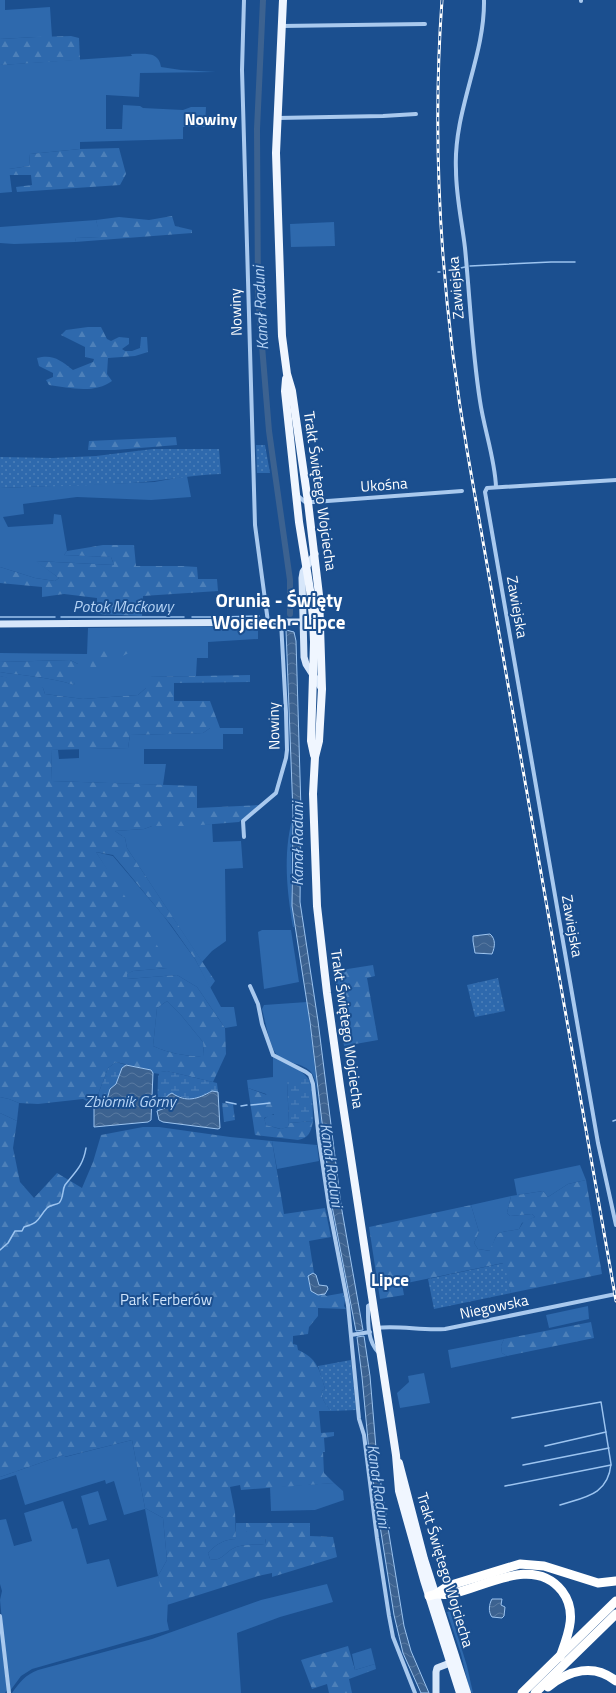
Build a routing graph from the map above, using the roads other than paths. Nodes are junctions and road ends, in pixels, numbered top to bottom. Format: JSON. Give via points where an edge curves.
{"nodes":[{"id":1,"x":244,"y":0,"type":"edge"},
{"id":2,"x":283,"y":0,"type":"edge"},
{"id":3,"x":484,"y":0,"type":"edge"},
{"id":4,"x":425,"y":24,"type":"dead end"},
{"id":5,"x":281,"y":26,"type":"junction"},
{"id":6,"x":416,"y":114,"type":"dead end"},
{"id":7,"x":277,"y":118,"type":"junction"},
{"id":8,"x":287,"y":374,"type":"junction"},
{"id":9,"x":616,"y":480,"type":"edge"},
{"id":10,"x":496,"y":487,"type":"junction"},
{"id":11,"x":462,"y":491,"type":"dead end"},
{"id":12,"x":296,"y":494,"type":"junction"},
{"id":13,"x":308,"y":502,"type":"junction"},
{"id":14,"x":298,"y":514,"type":"junction"},
{"id":15,"x":315,"y":554,"type":"junction"},
{"id":16,"x":306,"y":567,"type":"junction"},
{"id":17,"x":268,"y":622,"type":"junction"},
{"id":18,"x":281,"y":622,"type":"junction"},
{"id":19,"x":303,"y":622,"type":"junction"},
{"id":20,"x":0,"y":624,"type":"edge"},
{"id":21,"x":313,"y":676,"type":"junction"},
{"id":22,"x":322,"y":689,"type":"junction"},
{"id":23,"x":315,"y":757,"type":"junction"},
{"id":24,"x":244,"y":837,"type":"dead end"},
{"id":25,"x":250,"y":986,"type":"dead end"},
{"id":26,"x":616,"y":1225,"type":"edge"},
{"id":27,"x":616,"y":1294,"type":"edge"},
{"id":28,"x":373,"y":1330,"type":"junction"},
{"id":29,"x":353,"y":1334,"type":"junction"},
{"id":30,"x":616,"y":1581,"type":"edge"},
{"id":31,"x":464,"y":1585,"type":"junction"},
{"id":32,"x":433,"y":1595,"type":"junction"},
{"id":33,"x":616,"y":1601,"type":"edge"},
{"id":34,"x":616,"y":1614,"type":"edge"},
{"id":35,"x":0,"y":1616,"type":"edge"},
{"id":36,"x":560,"y":1657,"type":"junction"},
{"id":37,"x":450,"y":1663,"type":"junction"},
{"id":38,"x":616,"y":1681,"type":"edge"},
{"id":39,"x":9,"y":1693,"type":"edge"},
{"id":40,"x":415,"y":1693,"type":"edge"},
{"id":41,"x":436,"y":1693,"type":"edge"},
{"id":42,"x":460,"y":1693,"type":"edge"},
{"id":43,"x":467,"y":1693,"type":"edge"},
{"id":44,"x":522,"y":1693,"type":"edge"},
{"id":45,"x":535,"y":1693,"type":"edge"},
{"id":46,"x":542,"y":1693,"type":"edge"}],
"edges":[{"from":1,"to":17,"type":"street","name":"Nowiny","via":[[242,70],[255,525]]},
{"from":2,"to":5,"type":"main road","name":"Trakt Świętego Wojciecha"},
{"from":3,"to":10,"type":"street","name":"Zawiejska","via":[[479,42],[458,133],[456,170],[478,390]]},
{"from":4,"to":5,"type":"street"},
{"from":5,"to":7,"type":"main road","name":"Trakt Świętego Wojciecha"},
{"from":6,"to":7,"type":"street"},
{"from":7,"to":8,"type":"main road","name":"Trakt Świętego Wojciecha","via":[[276,168],[282,336]]},
{"from":8,"to":12,"type":"main road","name":"Trakt Świętego Wojciecha","via":[[285,391]]},
{"from":8,"to":13,"type":"main road","name":"Trakt Świętego Wojciecha","via":[[292,391]]},
{"from":9,"to":10,"type":"street"},
{"from":10,"to":26,"type":"street","name":"Zawiejska","via":[[487,488],[484,492],[598,1143]]},
{"from":11,"to":13,"type":"street","name":"Ukośna"},
{"from":12,"to":13,"type":"street"},
{"from":12,"to":14,"type":"main road","name":"Trakt Świętego Wojciecha"},
{"from":13,"to":14,"type":"street"},
{"from":13,"to":15,"type":"main road","name":"Trakt Świętego Wojciecha"},
{"from":14,"to":16,"type":"main road","name":"Trakt Świętego Wojciecha"},
{"from":15,"to":16,"type":"main road"},
{"from":15,"to":22,"type":"main road","name":"Trakt Świętego Wojciecha"},
{"from":16,"to":19,"type":"main road","via":[[302,578]]},
{"from":16,"to":21,"type":"main road","name":"Trakt Świętego Wojciecha","via":[[313,617]]},
{"from":17,"to":18,"type":"main road"},
{"from":17,"to":20,"type":"main road"},
{"from":18,"to":19,"type":"main road"},
{"from":18,"to":24,"type":"street","name":"Nowiny","via":[[287,728],[286,758],[276,793],[243,821]]},
{"from":19,"to":21,"type":"main road","via":[[305,661]]},
{"from":21,"to":22,"type":"main road"},
{"from":21,"to":23,"type":"main road","name":"Trakt Świętego Wojciecha","via":[[311,741]]},
{"from":22,"to":23,"type":"main road","name":"Trakt Świętego Wojciecha","via":[[319,741]]},
{"from":23,"to":28,"type":"main road","name":"Trakt Świętego Wojciecha","via":[[317,906],[327,993],[372,1303]]},
{"from":25,"to":29,"type":"street","via":[[273,1055],[306,1072],[315,1090],[326,1187]]},
{"from":27,"to":28,"type":"street","name":"Niegowska","via":[[450,1328],[434,1330],[394,1327]]},
{"from":28,"to":29,"type":"street"},
{"from":28,"to":32,"type":"main road","name":"Trakt Świętego Wojciecha","via":[[380,1354],[399,1491]]},
{"from":29,"to":40,"type":"street","via":[[359,1419],[364,1435],[384,1589],[393,1637]]},
{"from":30,"to":31,"type":"highway","via":[[598,1583],[550,1567],[529,1564],[511,1566]]},
{"from":31,"to":32,"type":"highway","via":[[448,1586]]},
{"from":31,"to":36,"type":"highway","via":[[526,1574],[542,1576],[552,1582],[564,1594],[571,1614],[570,1630]]},
{"from":32,"to":37,"type":"main road","name":"Trakt Świętego Wojciecha"},
{"from":32,"to":43,"type":"main road","name":"Trakt Świętego Wojciecha"},
{"from":33,"to":36,"type":"highway"},
{"from":34,"to":45,"type":"highway"},
{"from":35,"to":39,"type":"street"},
{"from":36,"to":44,"type":"highway"},
{"from":37,"to":41,"type":"main road","name":"Trakt Świętego Wojciecha","via":[[437,1668]]},
{"from":37,"to":42,"type":"main road","name":"Trakt Świętego Wojciecha"},
{"from":38,"to":46,"type":"highway","via":[[600,1672],[579,1671],[565,1676]]}]}
